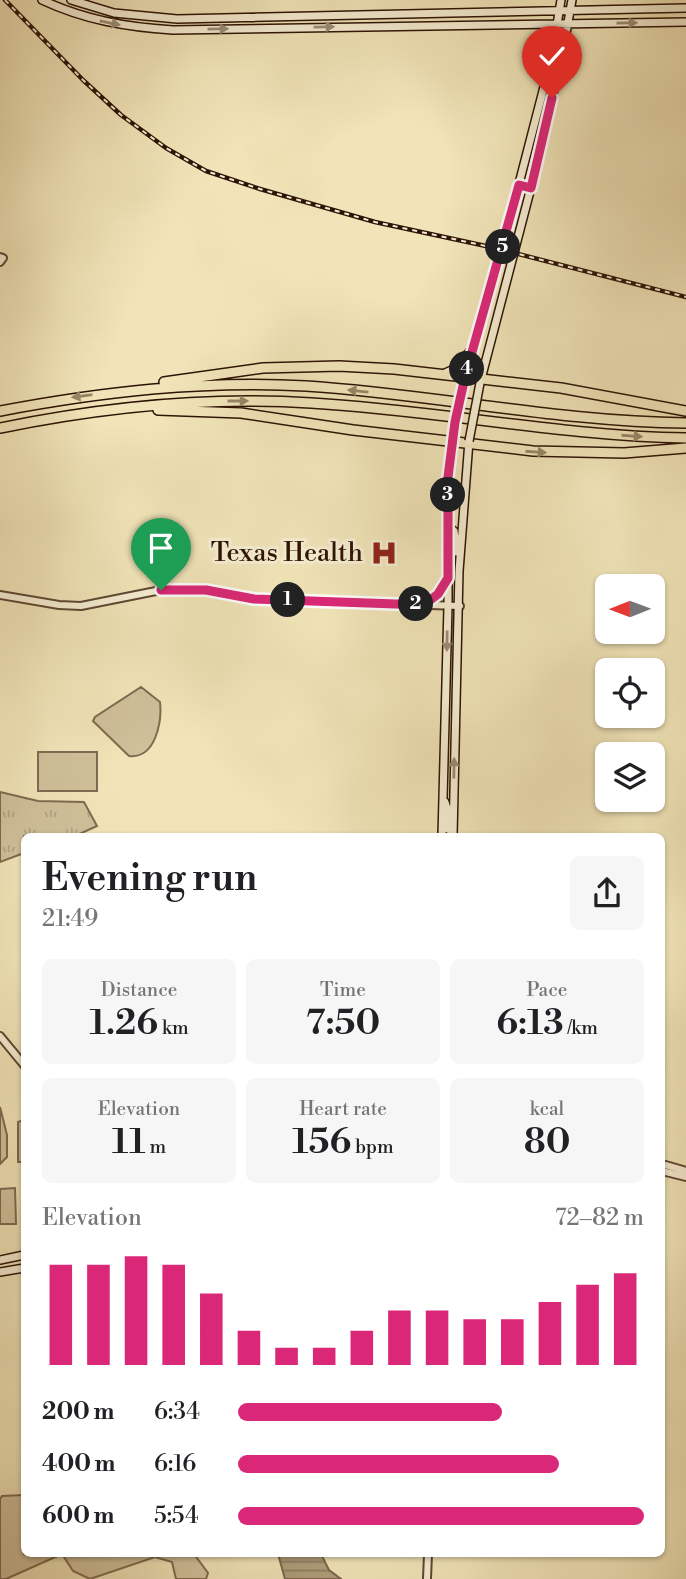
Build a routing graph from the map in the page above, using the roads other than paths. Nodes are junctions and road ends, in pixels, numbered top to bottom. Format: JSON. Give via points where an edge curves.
{"nodes":[{"id":1,"x":42,"y":0,"type":"edge"},
{"id":2,"x":561,"y":0,"type":"edge"},
{"id":3,"x":572,"y":0,"type":"edge"},
{"id":4,"x":73,"y":1,"type":"edge"},
{"id":5,"x":686,"y":8,"type":"edge"},
{"id":6,"x":71,"y":12,"type":"junction"},
{"id":7,"x":559,"y":12,"type":"junction"},
{"id":8,"x":570,"y":12,"type":"junction"},
{"id":9,"x":476,"y":14,"type":"junction"},
{"id":10,"x":286,"y":17,"type":"junction"},
{"id":11,"x":173,"y":18,"type":"junction"},
{"id":12,"x":686,"y":22,"type":"edge"},
{"id":13,"x":567,"y":23,"type":"junction"},
{"id":14,"x":475,"y":24,"type":"junction"},
{"id":15,"x":558,"y":24,"type":"junction"},
{"id":16,"x":287,"y":28,"type":"junction"},
{"id":17,"x":173,"y":30,"type":"junction"},
{"id":18,"x":519,"y":185,"type":"junction"},
{"id":19,"x":531,"y":188,"type":"junction"},
{"id":20,"x":486,"y":305,"type":"junction"},
{"id":21,"x":493,"y":333,"type":"junction"},
{"id":22,"x":474,"y":345,"type":"junction"},
{"id":23,"x":443,"y":374,"type":"junction"},
{"id":24,"x":465,"y":379,"type":"junction"},
{"id":25,"x":480,"y":381,"type":"junction"},
{"id":26,"x":110,"y":393,"type":"junction"},
{"id":27,"x":0,"y":411,"type":"edge"},
{"id":28,"x":686,"y":411,"type":"edge"},
{"id":29,"x":72,"y":414,"type":"junction"},
{"id":30,"x":686,"y":423,"type":"edge"},
{"id":31,"x":1,"y":427,"type":"edge"},
{"id":32,"x":686,"y":438,"type":"edge"},
{"id":33,"x":452,"y":440,"type":"junction"},
{"id":34,"x":468,"y":443,"type":"junction"},
{"id":35,"x":686,"y":448,"type":"edge"},
{"id":36,"x":448,"y":477,"type":"junction"},
{"id":37,"x":448,"y":526,"type":"junction"},
{"id":38,"x":461,"y":527,"type":"junction"},
{"id":39,"x":459,"y":559,"type":"junction"},
{"id":40,"x":448,"y":578,"type":"junction"},
{"id":41,"x":0,"y":595,"type":"edge"},
{"id":42,"x":424,"y":605,"type":"junction"},
{"id":43,"x":448,"y":606,"type":"junction"},
{"id":44,"x":460,"y":606,"type":"junction"},
{"id":45,"x":443,"y":798,"type":"junction"},
{"id":46,"x":442,"y":833,"type":"edge"},
{"id":47,"x":452,"y":833,"type":"edge"},
{"id":48,"x":453,"y":833,"type":"edge"},
{"id":49,"x":0,"y":1036,"type":"edge"},
{"id":50,"x":21,"y":1061,"type":"edge"},
{"id":51,"x":665,"y":1166,"type":"edge"},
{"id":52,"x":665,"y":1171,"type":"edge"},
{"id":53,"x":676,"y":1171,"type":"junction"},
{"id":54,"x":686,"y":1171,"type":"edge"},
{"id":55,"x":686,"y":1177,"type":"edge"},
{"id":56,"x":21,"y":1256,"type":"edge"},
{"id":57,"x":0,"y":1260,"type":"edge"},
{"id":58,"x":21,"y":1268,"type":"edge"},
{"id":59,"x":0,"y":1272,"type":"edge"},
{"id":60,"x":428,"y":1557,"type":"edge"},
{"id":61,"x":427,"y":1579,"type":"edge"}],
"edges":[{"from":1,"to":6,"type":"main road"},
{"from":2,"to":7,"type":"main road"},
{"from":3,"to":8,"type":"main road"},
{"from":4,"to":6,"type":"main road"},
{"from":4,"to":11,"type":"main road","via":[[114,13]]},
{"from":5,"to":8,"type":"main road"},
{"from":6,"to":17,"type":"main road","one_way":true,"via":[[117,25]]},
{"from":7,"to":8,"type":"main road"},
{"from":7,"to":9,"type":"main road"},
{"from":7,"to":15,"type":"main road"},
{"from":8,"to":13,"type":"main road"},
{"from":9,"to":10,"type":"main road"},
{"from":9,"to":14,"type":"main road"},
{"from":10,"to":11,"type":"main road"},
{"from":10,"to":16,"type":"main road"},
{"from":11,"to":17,"type":"main road"},
{"from":13,"to":12,"type":"main road","one_way":true},
{"from":13,"to":15,"type":"main road"},
{"from":13,"to":19,"type":"main road"},
{"from":14,"to":15,"type":"main road"},
{"from":16,"to":14,"type":"main road","one_way":true},
{"from":15,"to":18,"type":"main road"},
{"from":17,"to":16,"type":"main road","one_way":true},
{"from":18,"to":19,"type":"main road"},
{"from":18,"to":20,"type":"main road"},
{"from":19,"to":21,"type":"main road"},
{"from":20,"to":21,"type":"main road","via":[[493,311]]},
{"from":20,"to":22,"type":"main road"},
{"from":21,"to":25,"type":"main road"},
{"from":22,"to":23,"type":"main road","via":[[456,368]]},
{"from":22,"to":24,"type":"main road"},
{"from":23,"to":24,"type":"highway"},
{"from":23,"to":26,"type":"highway","via":[[339,366],[281,367],[197,376]]},
{"from":24,"to":25,"type":"highway"},
{"from":24,"to":33,"type":"main road","bridge":true},
{"from":25,"to":28,"type":"highway","via":[[575,390]]},
{"from":25,"to":34,"type":"main road","bridge":true},
{"from":26,"to":27,"type":"highway","one_way":true},
{"from":30,"to":26,"type":"highway","one_way":true,"via":[[293,386],[195,386]]},
{"from":29,"to":31,"type":"highway"},
{"from":29,"to":32,"type":"highway","one_way":true,"via":[[176,403],[286,401]]},
{"from":29,"to":33,"type":"highway","via":[[221,411]]},
{"from":33,"to":34,"type":"highway"},
{"from":33,"to":36,"type":"main road"},
{"from":34,"to":35,"type":"highway","one_way":true,"via":[[577,454]]},
{"from":34,"to":38,"type":"main road"},
{"from":36,"to":37,"type":"main road"},
{"from":36,"to":38,"type":"main road","via":[[453,522]]},
{"from":37,"to":39,"type":"main road","via":[[454,531]]},
{"from":37,"to":40,"type":"main road"},
{"from":38,"to":39,"type":"main road"},
{"from":39,"to":44,"type":"main road"},
{"from":40,"to":42,"type":"main road"},
{"from":40,"to":43,"type":"main road"},
{"from":41,"to":42,"type":"street","via":[[81,606],[188,589],[254,599]]},
{"from":42,"to":43,"type":"street"},
{"from":43,"to":44,"type":"street"},
{"from":43,"to":45,"type":"main road","one_way":true},
{"from":48,"to":44,"type":"main road","one_way":true},
{"from":45,"to":46,"type":"main road"},
{"from":45,"to":47,"type":"main road"},
{"from":49,"to":50,"type":"street"},
{"from":51,"to":53,"type":"street"},
{"from":52,"to":53,"type":"street"},
{"from":53,"to":54,"type":"street"},
{"from":53,"to":55,"type":"street"},
{"from":56,"to":57,"type":"main road"},
{"from":58,"to":59,"type":"main road"},
{"from":60,"to":61,"type":"street"}]}
